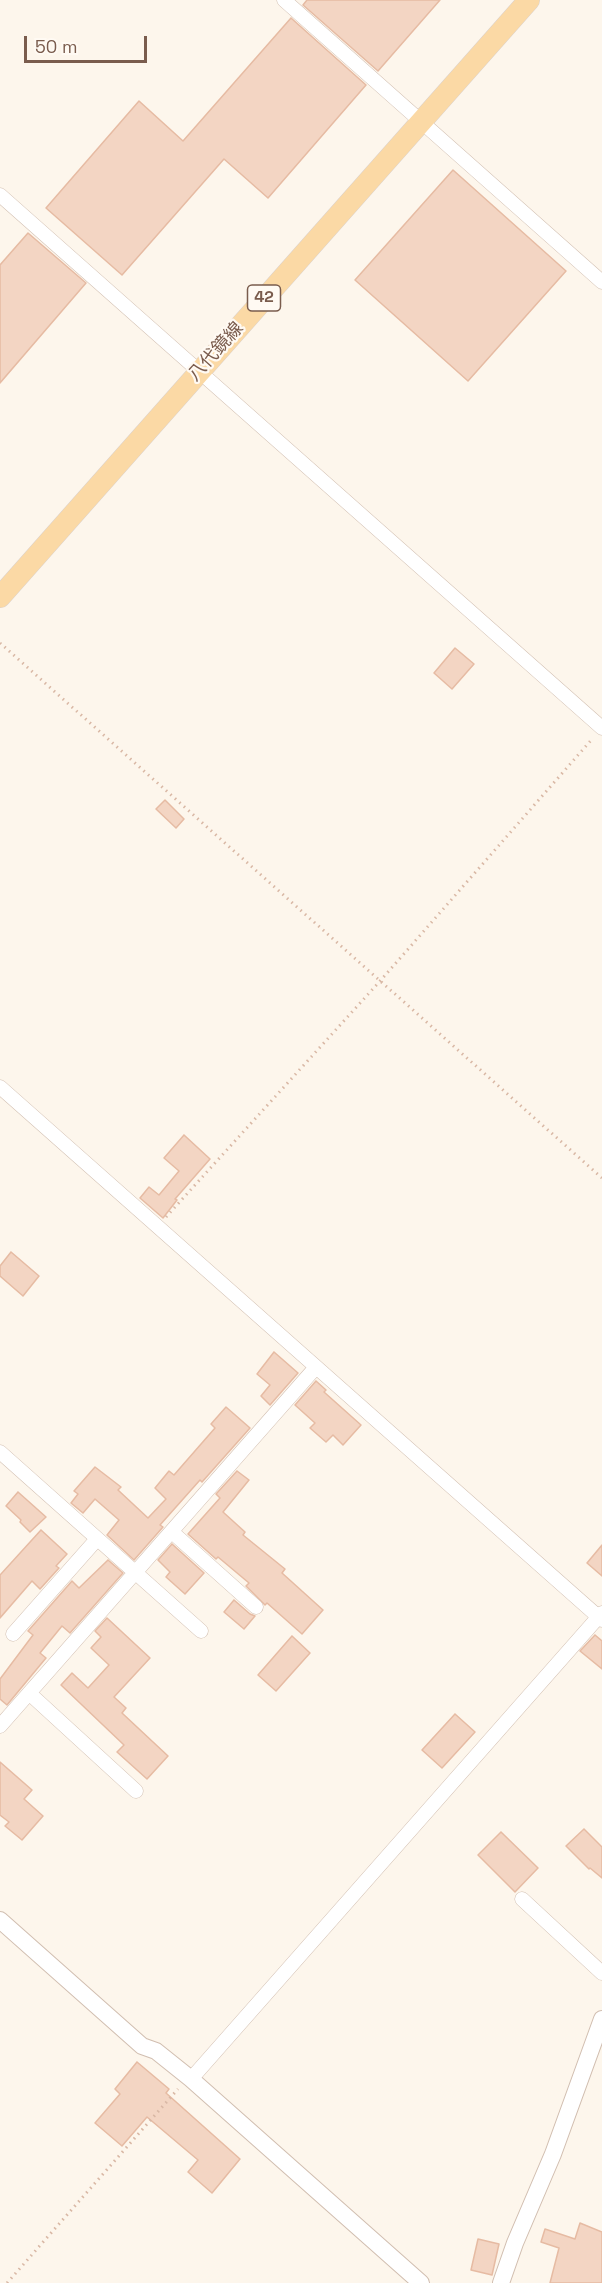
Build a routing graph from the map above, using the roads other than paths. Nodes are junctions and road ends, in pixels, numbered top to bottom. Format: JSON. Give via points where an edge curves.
{"nodes":[{"id":1,"x":284,"y":0,"type":"edge"},
{"id":2,"x":529,"y":0,"type":"edge"},
{"id":3,"x":422,"y":122,"type":"junction"},
{"id":4,"x":0,"y":195,"type":"edge"},
{"id":5,"x":602,"y":282,"type":"edge"},
{"id":6,"x":199,"y":371,"type":"junction"},
{"id":7,"x":0,"y":597,"type":"edge"},
{"id":8,"x":602,"y":728,"type":"edge"},
{"id":9,"x":0,"y":1087,"type":"edge"},
{"id":10,"x":316,"y":1366,"type":"junction"},
{"id":11,"x":0,"y":1452,"type":"edge"},
{"id":12,"x":172,"y":1532,"type":"junction"},
{"id":13,"x":97,"y":1539,"type":"junction"},
{"id":14,"x":136,"y":1572,"type":"junction"},
{"id":15,"x":256,"y":1607,"type":"dead end"},
{"id":16,"x":601,"y":1616,"type":"edge"},
{"id":17,"x":201,"y":1631,"type":"dead end"},
{"id":18,"x":13,"y":1634,"type":"dead end"},
{"id":19,"x":29,"y":1693,"type":"junction"},
{"id":20,"x":0,"y":1726,"type":"edge"},
{"id":21,"x":136,"y":1791,"type":"dead end"},
{"id":22,"x":522,"y":1899,"type":"dead end"},
{"id":23,"x":0,"y":1920,"type":"edge"},
{"id":24,"x":602,"y":1973,"type":"edge"},
{"id":25,"x":602,"y":2019,"type":"edge"},
{"id":26,"x":191,"y":2079,"type":"junction"},
{"id":27,"x":421,"y":2283,"type":"edge"},
{"id":28,"x":501,"y":2283,"type":"edge"}],
"edges":[{"from":1,"to":3,"type":"street"},
{"from":2,"to":3,"type":"main road","name":"八代鏡線","number":"42"},
{"from":3,"to":5,"type":"street"},
{"from":3,"to":6,"type":"main road","name":"八代鏡線","number":"42"},
{"from":4,"to":6,"type":"street"},
{"from":6,"to":7,"type":"main road","name":"八代鏡線","number":"42"},
{"from":6,"to":8,"type":"street"},
{"from":9,"to":10,"type":"street"},
{"from":10,"to":12,"type":"street"},
{"from":10,"to":16,"type":"street"},
{"from":11,"to":13,"type":"street"},
{"from":12,"to":14,"type":"street"},
{"from":12,"to":15,"type":"street"},
{"from":13,"to":14,"type":"street"},
{"from":13,"to":18,"type":"street"},
{"from":14,"to":17,"type":"street"},
{"from":14,"to":19,"type":"street"},
{"from":16,"to":26,"type":"street"},
{"from":19,"to":20,"type":"street"},
{"from":19,"to":21,"type":"street"},
{"from":22,"to":24,"type":"street"},
{"from":23,"to":26,"type":"street","via":[[142,2046],[156,2050]]},
{"from":25,"to":28,"type":"street"},
{"from":26,"to":27,"type":"street"}]}
